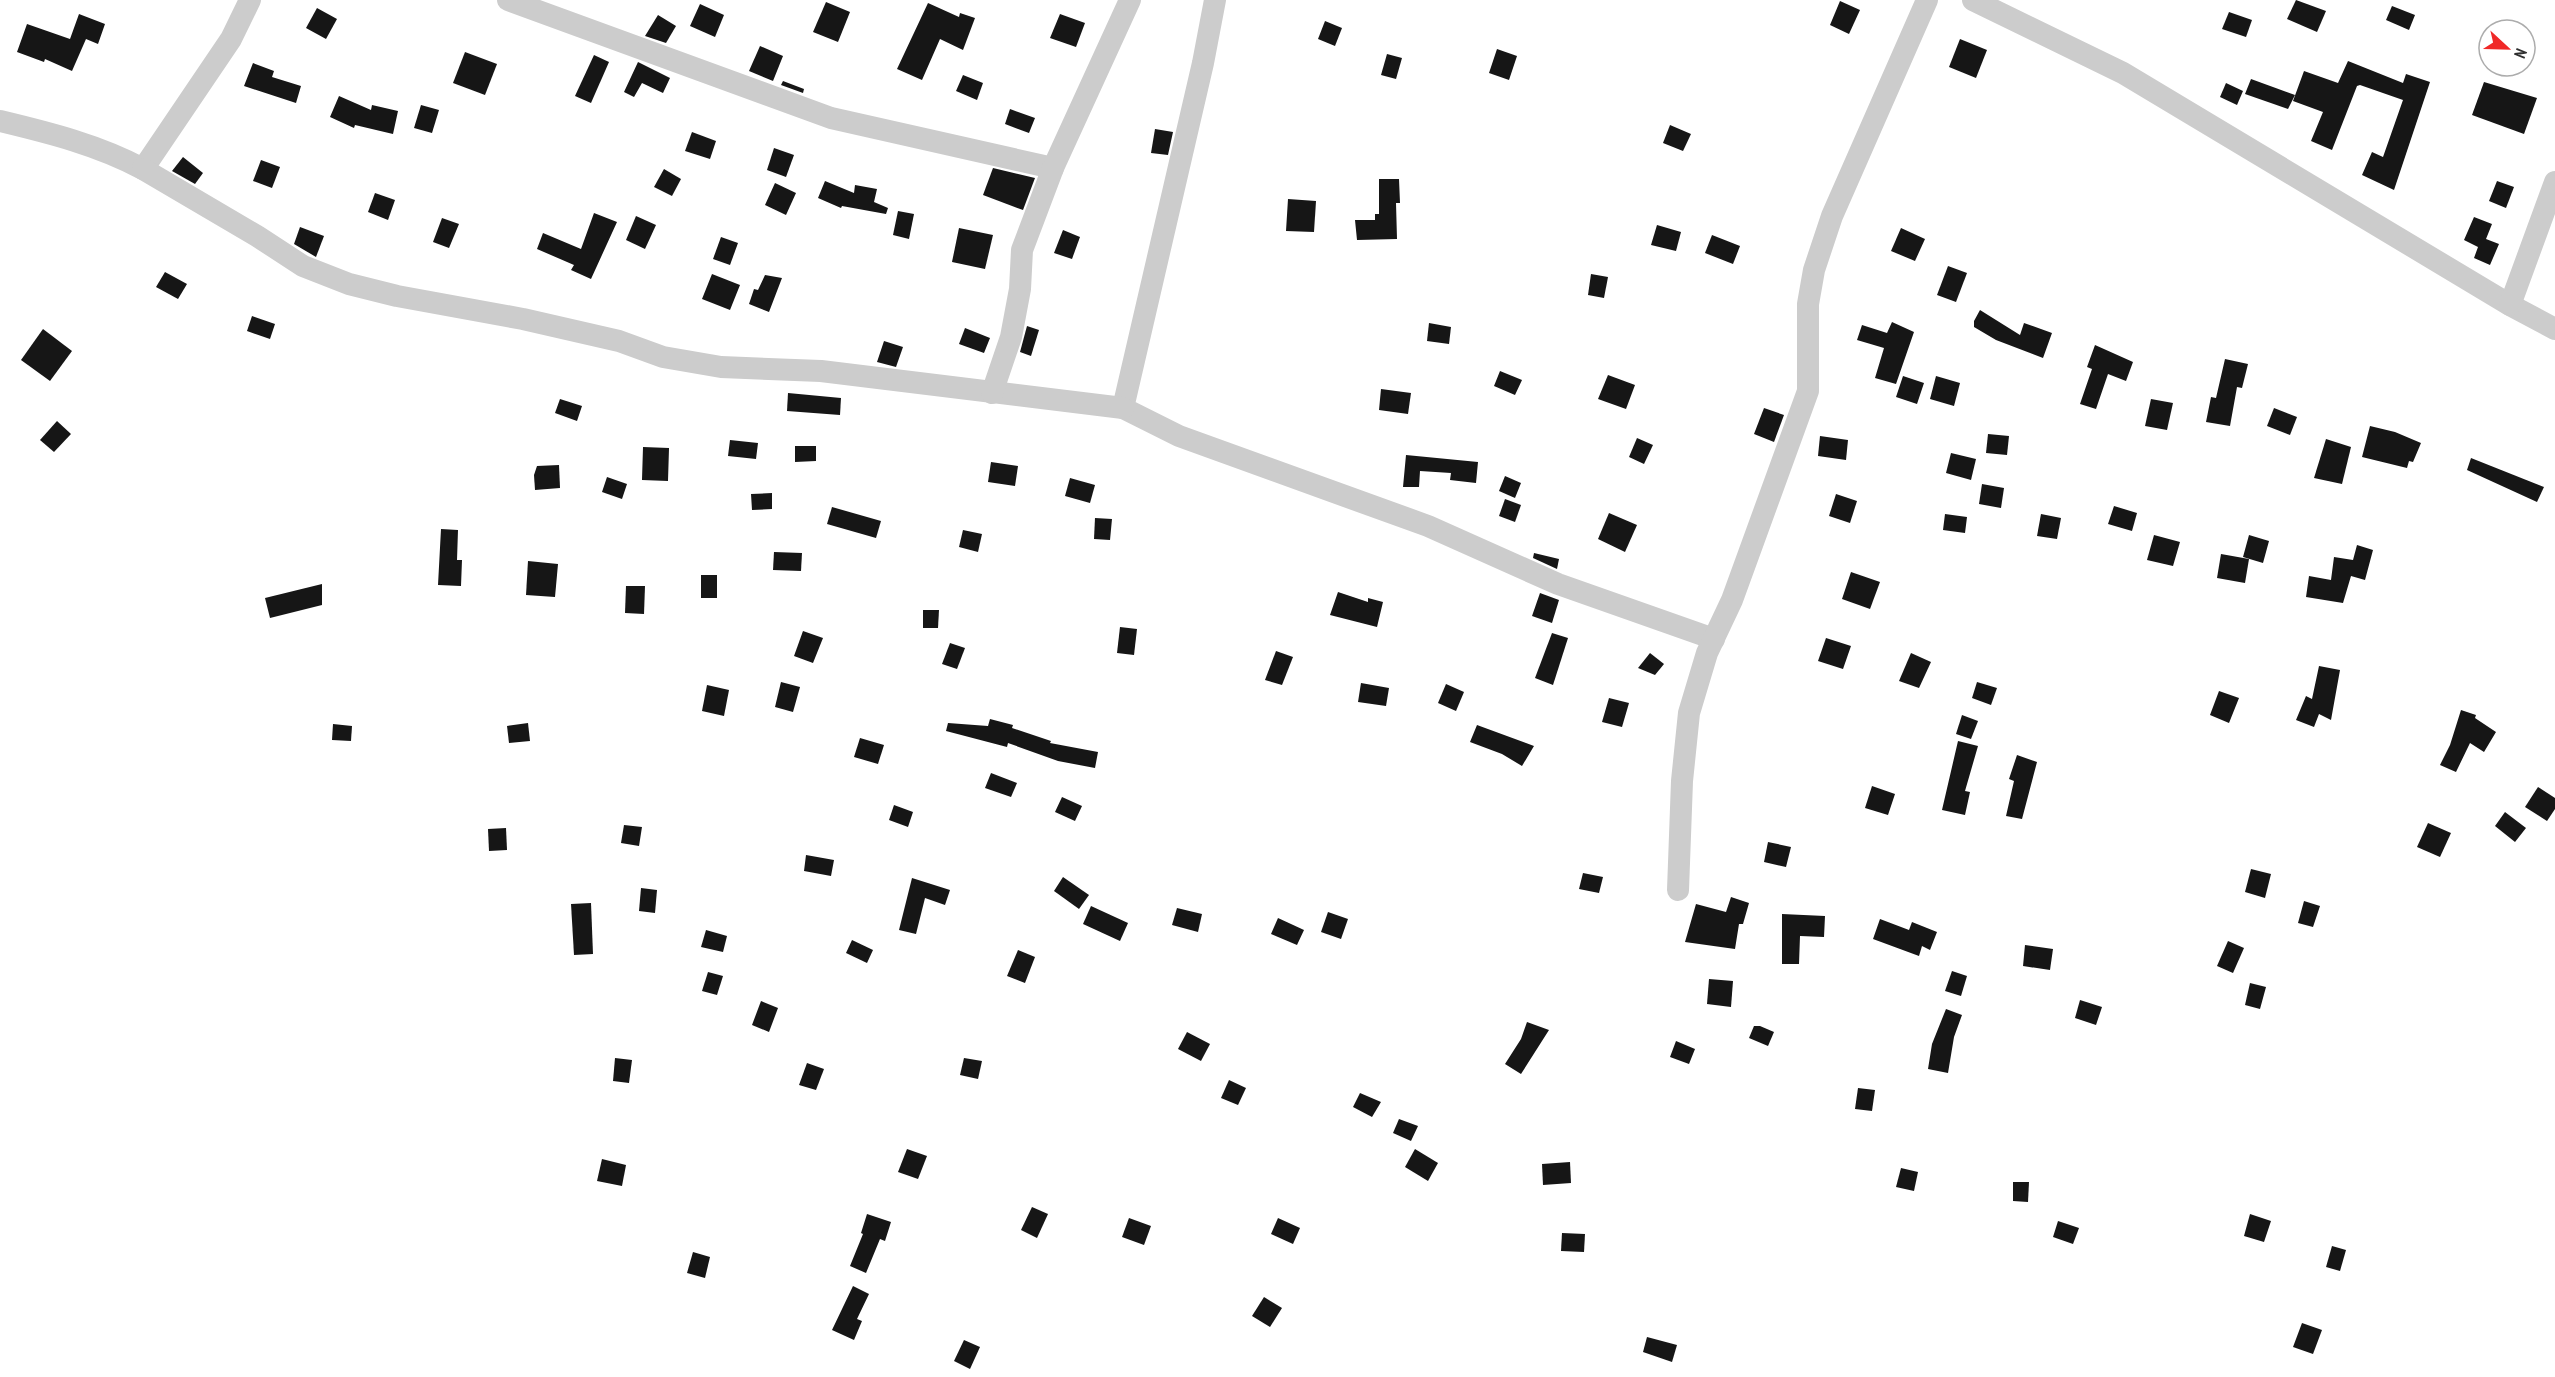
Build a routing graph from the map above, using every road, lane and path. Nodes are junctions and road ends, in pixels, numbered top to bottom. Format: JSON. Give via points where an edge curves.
{"nodes":[{"id":1,"x":250,"y":0,"type":"edge"},
{"id":2,"x":508,"y":0,"type":"edge"},
{"id":3,"x":1130,"y":0,"type":"edge"},
{"id":4,"x":1215,"y":0,"type":"edge"},
{"id":5,"x":1927,"y":0,"type":"edge"},
{"id":6,"x":1973,"y":0,"type":"edge"},
{"id":7,"x":0,"y":122,"type":"edge"},
{"id":8,"x":1053,"y":168,"type":"junction"},
{"id":9,"x":144,"y":169,"type":"junction"},
{"id":10,"x":2555,"y":183,"type":"edge"},
{"id":11,"x":2510,"y":305,"type":"junction"},
{"id":12,"x":2555,"y":329,"type":"edge"},
{"id":13,"x":992,"y":393,"type":"junction"},
{"id":14,"x":1123,"y":408,"type":"junction"},
{"id":15,"x":1714,"y":639,"type":"junction"},
{"id":16,"x":1678,"y":890,"type":"dead end"}],
"edges":[{"from":1,"to":9,"type":"street","via":[[231,39]]},
{"from":2,"to":8,"type":"street","via":[[831,118]]},
{"from":3,"to":8,"type":"street"},
{"from":4,"to":14,"type":"street"},
{"from":5,"to":15,"type":"street","via":[[1832,216],[1817,259],[1808,304],[1808,391],[1732,600]]},
{"from":6,"to":11,"type":"street","via":[[2123,73]]},
{"from":7,"to":9,"type":"street","via":[[114,153]]},
{"from":8,"to":13,"type":"street","via":[[1022,250],[1011,337]]},
{"from":9,"to":13,"type":"street","via":[[303,266],[349,284],[523,319],[620,341],[675,359],[721,367],[821,371]]},
{"from":10,"to":11,"type":"street"},
{"from":11,"to":12,"type":"street"},
{"from":13,"to":14,"type":"street"},
{"from":14,"to":15,"type":"street","via":[[1179,436],[1428,526],[1558,584]]},
{"from":15,"to":16,"type":"street","via":[[1689,713]]}]}
